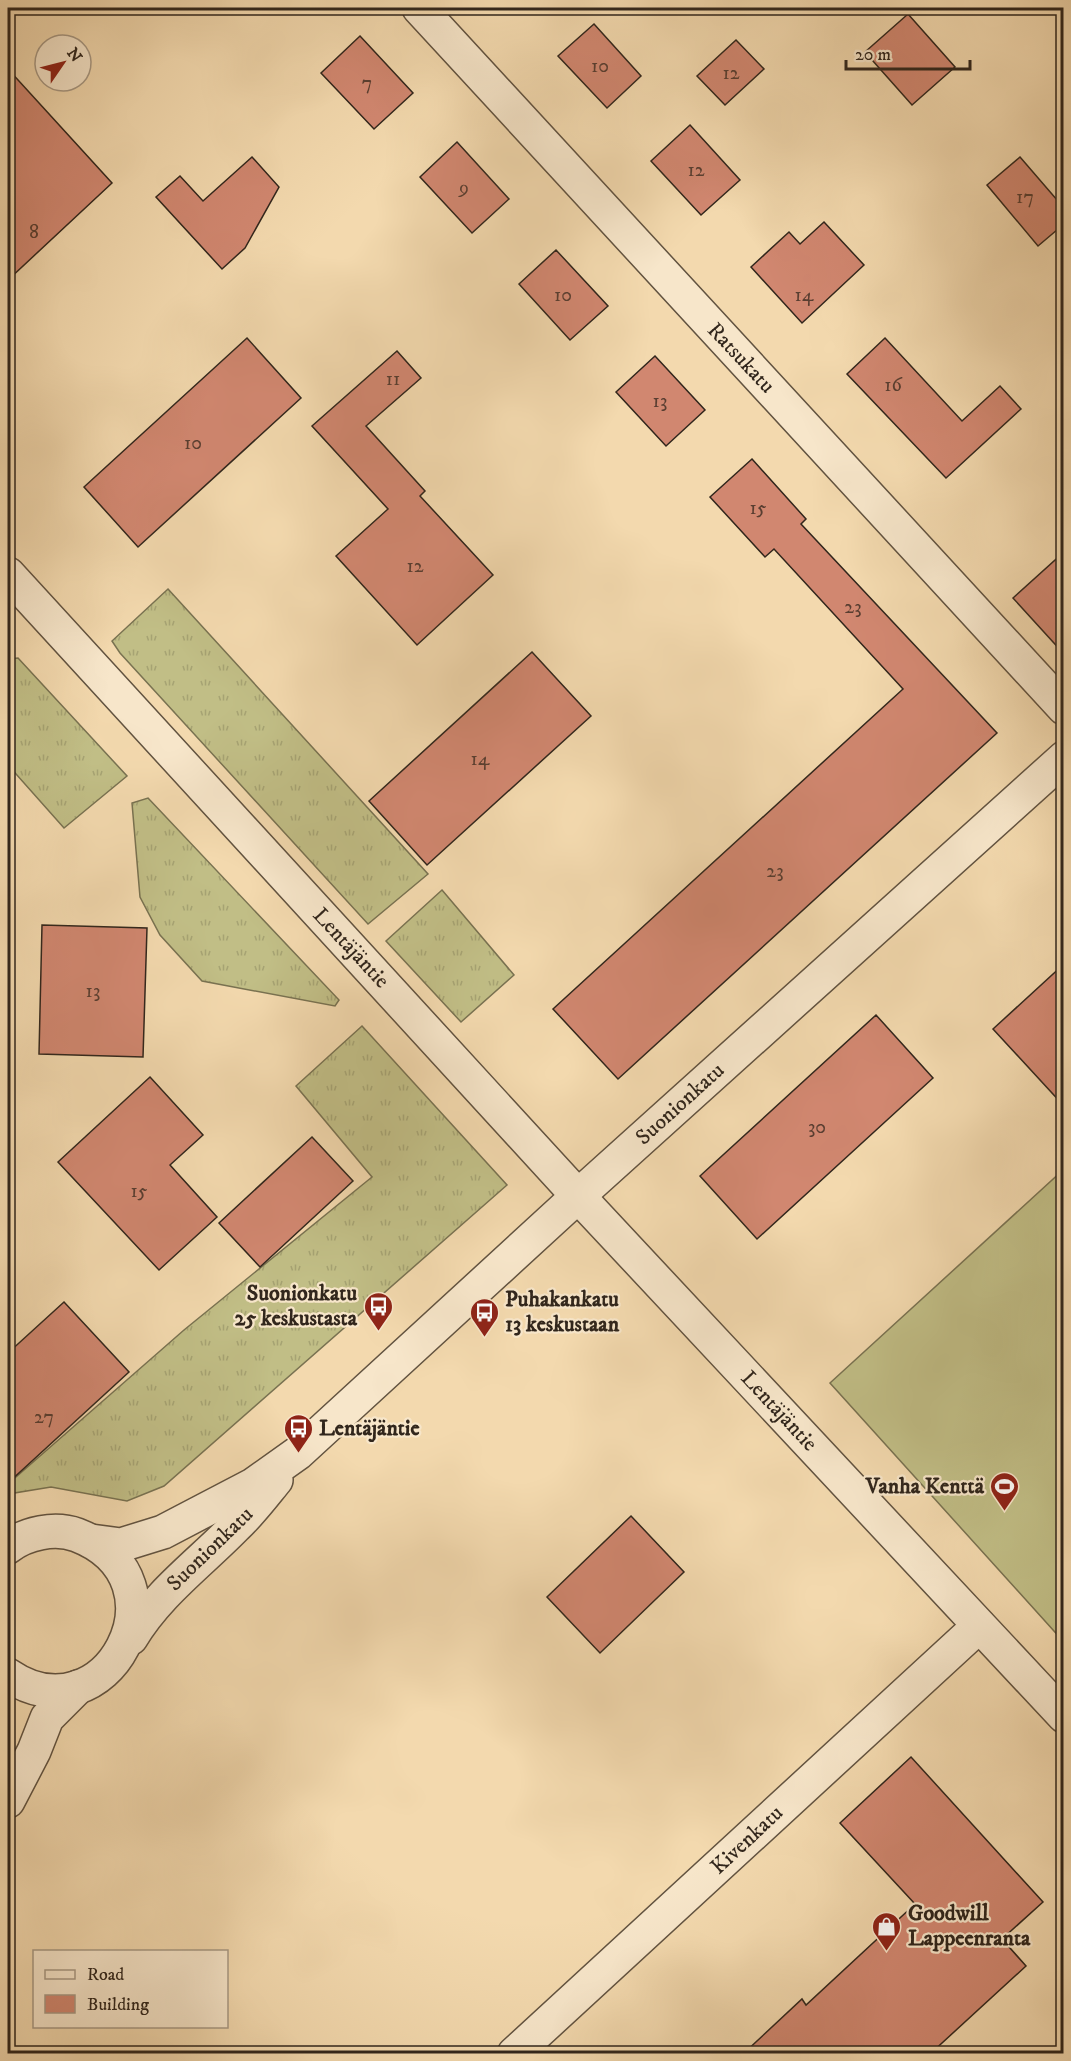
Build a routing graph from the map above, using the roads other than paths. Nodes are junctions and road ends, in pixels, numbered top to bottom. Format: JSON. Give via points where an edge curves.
{"nodes":[{"id":1,"x":419,"y":8,"type":"edge"},
{"id":2,"x":8,"y":574,"type":"edge"},
{"id":3,"x":1064,"y":708,"type":"edge"},
{"id":4,"x":1064,"y":758,"type":"edge"},
{"id":5,"x":578,"y":1196,"type":"junction"},
{"id":6,"x":298,"y":1453,"type":"junction"},
{"id":7,"x":91,"y":1540,"type":"junction"},
{"id":8,"x":8,"y":1547,"type":"edge"},
{"id":9,"x":979,"y":1626,"type":"junction"},
{"id":10,"x":126,"y":1646,"type":"junction"},
{"id":11,"x":8,"y":1675,"type":"edge"},
{"id":12,"x":78,"y":1687,"type":"junction"},
{"id":13,"x":1064,"y":1716,"type":"edge"},
{"id":14,"x":8,"y":1801,"type":"edge"},
{"id":15,"x":514,"y":2054,"type":"edge"}],
"edges":[{"from":1,"to":3,"type":"street","name":"Ratsukatu"},
{"from":2,"to":5,"type":"street","name":"Lentäjäntie"},
{"from":4,"to":5,"type":"street","name":"Suonionkatu"},
{"from":5,"to":6,"type":"street","name":"Suonionkatu"},
{"from":5,"to":9,"type":"street","name":"Lentäjäntie"},
{"from":6,"to":7,"type":"street","name":"Suonionkatu","via":[[253,1485],[163,1532],[121,1545]]},
{"from":6,"to":10,"type":"street","name":"Suonionkatu","via":[[237,1526],[150,1610]]},
{"from":7,"to":8,"type":"street","name":"Suonionkatu","via":[[52,1531],[33,1534]]},
{"from":7,"to":10,"type":"street","via":[[108,1552],[130,1586],[132,1626]]},
{"from":9,"to":13,"type":"street","name":"Lentäjäntie"},
{"from":9,"to":15,"type":"street","name":"Kivenkatu"},
{"from":10,"to":12,"type":"street","name":"Suonionkatu","via":[[98,1677]]},
{"from":11,"to":12,"type":"street","via":[[32,1688]]},
{"from":12,"to":14,"type":"street","via":[[47,1718]]}]}
